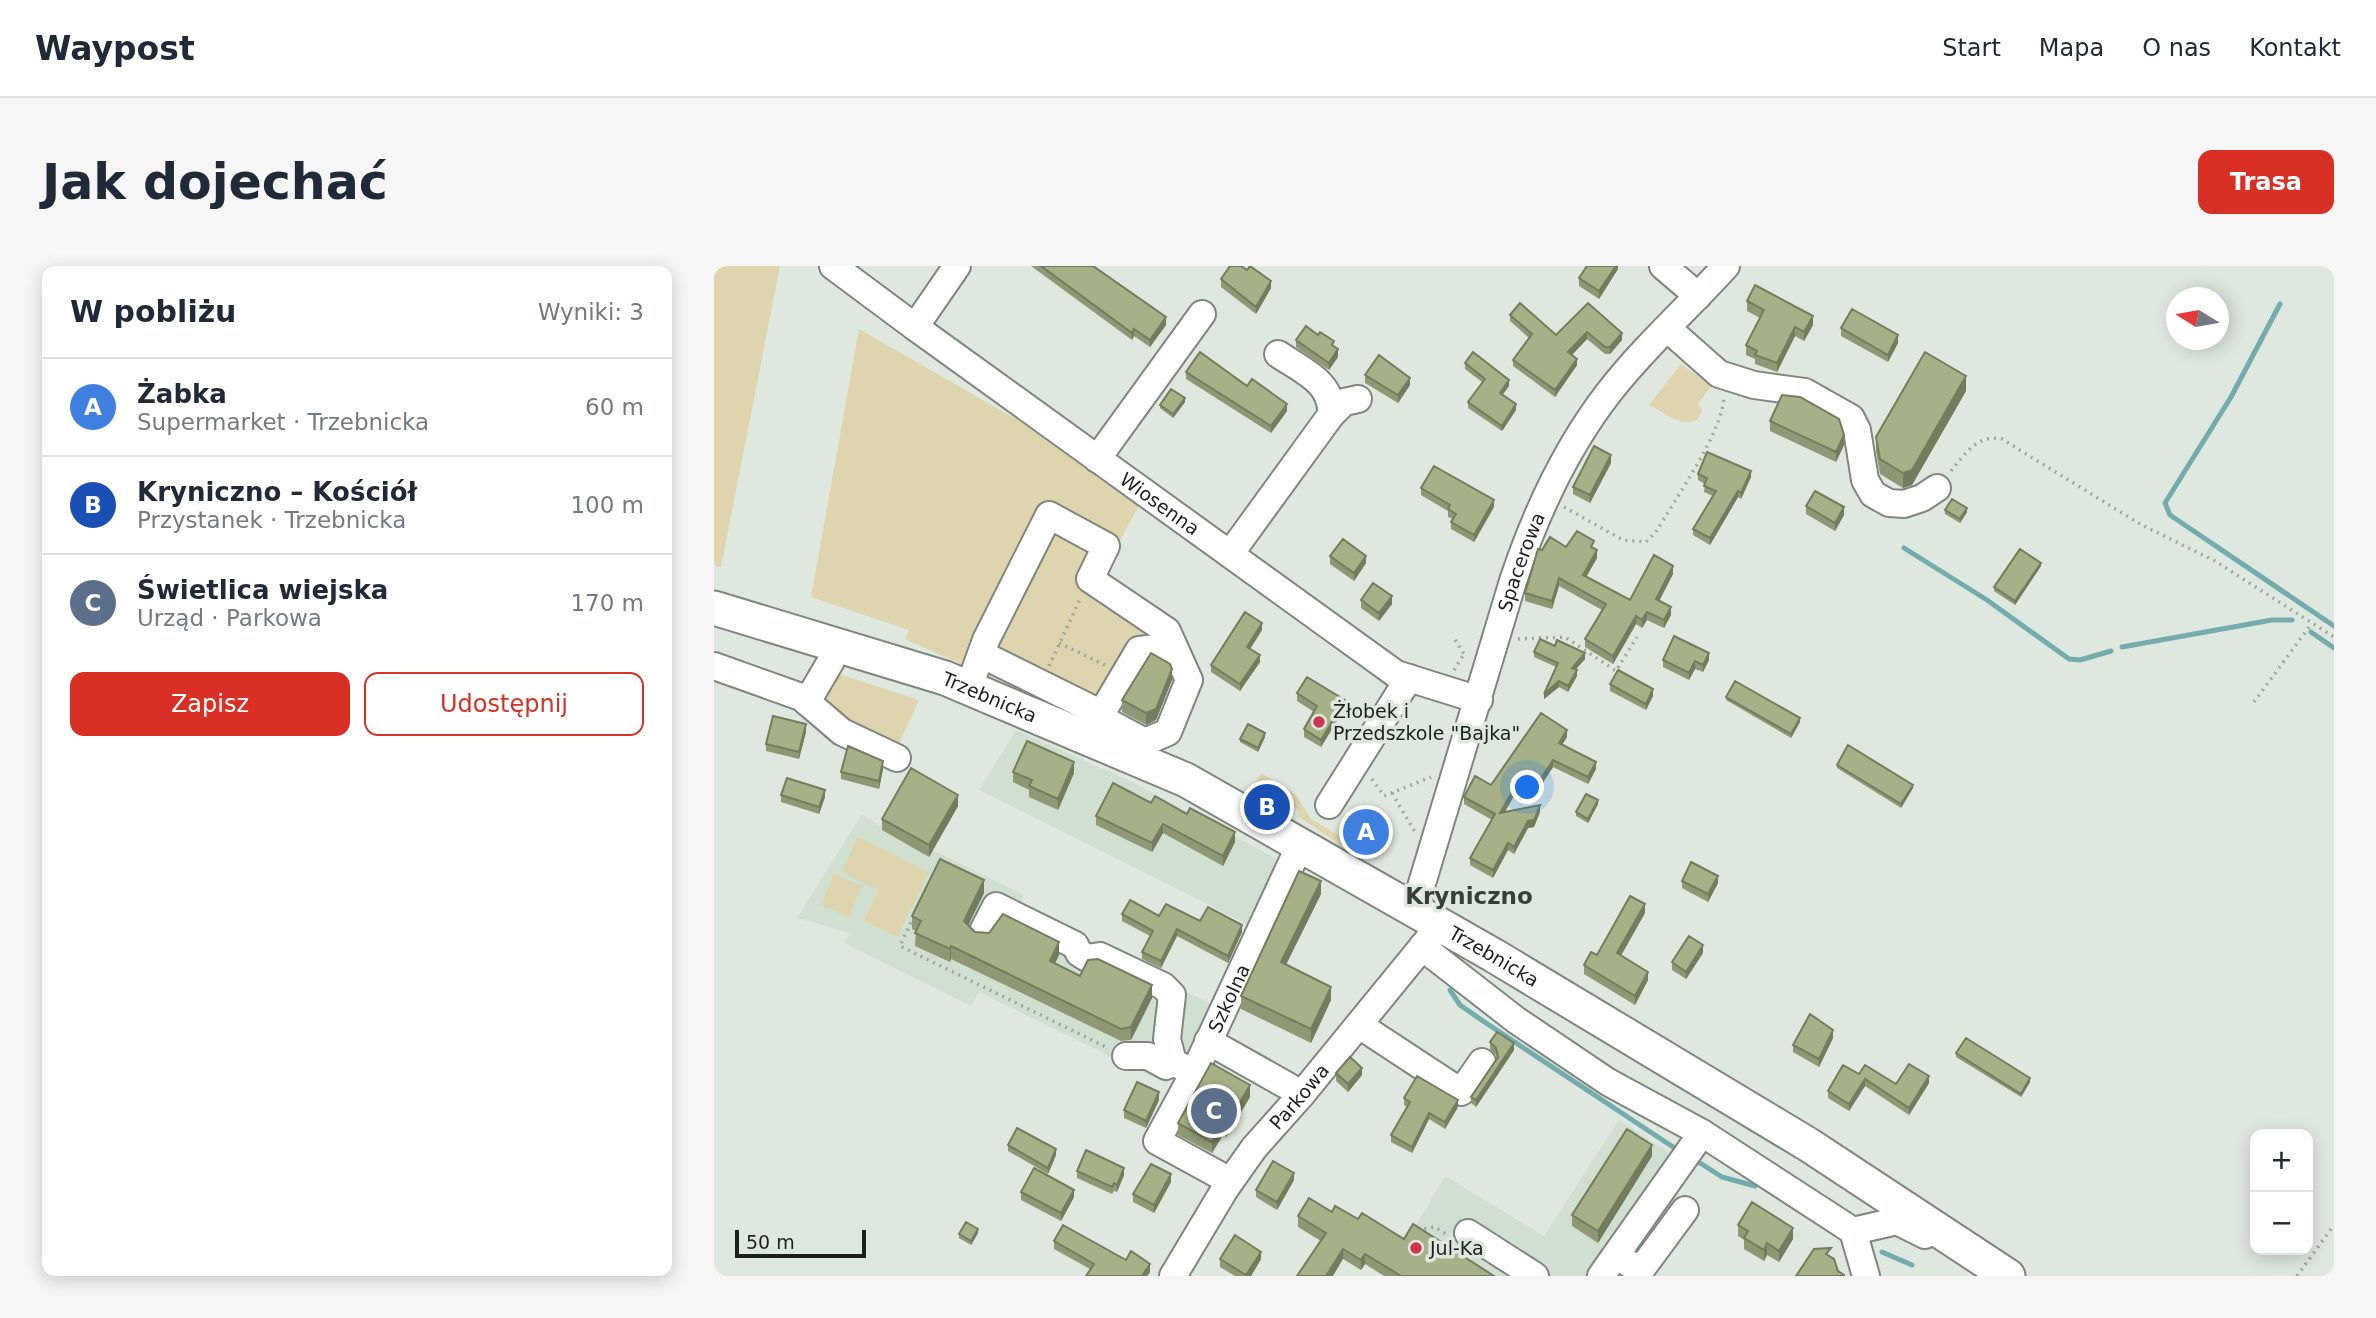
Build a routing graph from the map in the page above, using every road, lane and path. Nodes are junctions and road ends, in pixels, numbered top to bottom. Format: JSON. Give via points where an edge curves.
{"nodes":[{"id":1,"x":833,"y":266,"type":"edge"},
{"id":2,"x":957,"y":266,"type":"edge"},
{"id":3,"x":1663,"y":266,"type":"edge"},
{"id":4,"x":1726,"y":266,"type":"edge"},
{"id":5,"x":1698,"y":296,"type":"junction"},
{"id":6,"x":1202,"y":314,"type":"dead end"},
{"id":7,"x":915,"y":327,"type":"junction"},
{"id":8,"x":1667,"y":328,"type":"junction"},
{"id":9,"x":1278,"y":354,"type":"dead end"},
{"id":10,"x":1719,"y":374,"type":"junction"},
{"id":11,"x":1358,"y":399,"type":"dead end"},
{"id":12,"x":1331,"y":415,"type":"junction"},
{"id":13,"x":1097,"y":459,"type":"junction"},
{"id":14,"x":1937,"y":488,"type":"joint"},
{"id":15,"x":1547,"y":496,"type":"junction"},
{"id":16,"x":1230,"y":554,"type":"junction"},
{"id":17,"x":1090,"y":579,"type":"junction"},
{"id":18,"x":714,"y":608,"type":"edge"},
{"id":19,"x":2312,"y":623,"type":"junction"},
{"id":20,"x":1637,"y":637,"type":"dead end"},
{"id":21,"x":2334,"y":637,"type":"edge"},
{"id":22,"x":1494,"y":638,"type":"junction"},
{"id":23,"x":1455,"y":640,"type":"dead end"},
{"id":24,"x":833,"y":642,"type":"junction"},
{"id":25,"x":1059,"y":643,"type":"junction"},
{"id":26,"x":1173,"y":646,"type":"junction"},
{"id":27,"x":981,"y":654,"type":"junction"},
{"id":28,"x":714,"y":666,"type":"edge"},
{"id":29,"x":1453,"y":672,"type":"dead end"},
{"id":30,"x":1124,"y":674,"type":"junction"},
{"id":31,"x":1409,"y":678,"type":"junction"},
{"id":32,"x":1041,"y":684,"type":"junction"},
{"id":33,"x":969,"y":687,"type":"junction"},
{"id":34,"x":1479,"y":700,"type":"junction"},
{"id":35,"x":807,"y":702,"type":"junction"},
{"id":36,"x":2254,"y":702,"type":"dead end"},
{"id":37,"x":1100,"y":716,"type":"junction"},
{"id":38,"x":897,"y":758,"type":"dead end"},
{"id":39,"x":1366,"y":769,"type":"dead end"},
{"id":40,"x":1439,"y":774,"type":"dead end"},
{"id":41,"x":1392,"y":793,"type":"junction"},
{"id":42,"x":1329,"y":805,"type":"dead end"},
{"id":43,"x":1419,"y":838,"type":"dead end"},
{"id":44,"x":1294,"y":858,"type":"dead end"},
{"id":45,"x":916,"y":911,"type":"edge"},
{"id":46,"x":1425,"y":928,"type":"junction"},
{"id":47,"x":984,"y":932,"type":"edge"},
{"id":48,"x":1359,"y":1025,"type":"junction"},
{"id":49,"x":1208,"y":1041,"type":"junction"},
{"id":50,"x":1126,"y":1056,"type":"joint"},
{"id":51,"x":1482,"y":1062,"type":"dead end"},
{"id":52,"x":1184,"y":1067,"type":"junction"},
{"id":53,"x":1302,"y":1094,"type":"junction"},
{"id":54,"x":1702,"y":1133,"type":"junction"},
{"id":55,"x":1230,"y":1181,"type":"junction"},
{"id":56,"x":1685,"y":1210,"type":"dead end"},
{"id":57,"x":2334,"y":1226,"type":"edge"},
{"id":58,"x":1866,"y":1228,"type":"junction"},
{"id":59,"x":1463,"y":1237,"type":"joint"},
{"id":60,"x":1419,"y":1238,"type":"edge"},
{"id":61,"x":1961,"y":1245,"type":"junction"},
{"id":62,"x":1609,"y":1265,"type":"edge"},
{"id":63,"x":1173,"y":1276,"type":"edge"},
{"id":64,"x":1535,"y":1276,"type":"edge"},
{"id":65,"x":1866,"y":1276,"type":"edge"},
{"id":66,"x":2008,"y":1276,"type":"edge"},
{"id":67,"x":2297,"y":1276,"type":"edge"}],
"edges":[{"from":1,"to":7,"type":"street","name":"Wiosenna"},
{"from":2,"to":7,"type":"street"},
{"from":3,"to":5,"type":"street"},
{"from":4,"to":5,"type":"street","name":"Spacerowa"},
{"from":5,"to":8,"type":"street","name":"Spacerowa"},
{"from":6,"to":13,"type":"street"},
{"from":7,"to":13,"type":"street","name":"Wiosenna"},
{"from":8,"to":10,"type":"street"},
{"from":8,"to":15,"type":"street","name":"Spacerowa","via":[[1608,393]]},
{"from":9,"to":12,"type":"street","via":[[1324,385],[1332,400]]},
{"from":10,"to":14,"type":"street","via":[[1754,385],[1805,392],[1851,418],[1865,480],[1873,494],[1889,503],[1904,504]]},
{"from":10,"to":15,"type":"path","via":[[1725,389],[1724,407],[1713,434],[1646,542],[1623,540]]},
{"from":11,"to":12,"type":"street","via":[[1344,402]]},
{"from":12,"to":16,"type":"street"},
{"from":13,"to":16,"type":"street","name":"Wiosenna"},
{"from":14,"to":19,"type":"path","via":[[1980,440],[2002,439],[2140,524],[2215,561]]},
{"from":15,"to":22,"type":"street","name":"Spacerowa"},
{"from":16,"to":31,"type":"street","name":"Wiosenna","via":[[1396,674]]},
{"from":17,"to":25,"type":"path"},
{"from":17,"to":26,"type":"street","via":[[1167,631]]},
{"from":17,"to":27,"type":"street","via":[[1105,546],[1049,515]]},
{"from":18,"to":24,"type":"main road","name":"Trzebnicka"},
{"from":19,"to":21,"type":"path"},
{"from":19,"to":36,"type":"path"},
{"from":20,"to":22,"type":"path","via":[[1616,671],[1565,636]]},
{"from":22,"to":34,"type":"street","name":"Spacerowa"},
{"from":23,"to":29,"type":"path","via":[[1464,654]]},
{"from":24,"to":33,"type":"main road","name":"Trzebnicka"},
{"from":24,"to":35,"type":"street","via":[[831,661]]},
{"from":25,"to":30,"type":"path"},
{"from":25,"to":32,"type":"path"},
{"from":26,"to":30,"type":"street","via":[[1139,650]]},
{"from":26,"to":37,"type":"street","via":[[1189,680],[1168,732],[1145,742]]},
{"from":27,"to":32,"type":"street"},
{"from":27,"to":33,"type":"street"},
{"from":28,"to":35,"type":"street"},
{"from":30,"to":37,"type":"street"},
{"from":31,"to":34,"type":"street","name":"Wiosenna"},
{"from":31,"to":42,"type":"street"},
{"from":32,"to":37,"type":"street"},
{"from":33,"to":46,"type":"main road","name":"Trzebnicka","via":[[1186,780]]},
{"from":34,"to":46,"type":"street","name":"Spacerowa"},
{"from":35,"to":38,"type":"street","via":[[842,732]]},
{"from":39,"to":41,"type":"path","via":[[1384,796]]},
{"from":40,"to":41,"type":"path"},
{"from":41,"to":43,"type":"path"},
{"from":44,"to":49,"type":"street","name":"Szkolna"},
{"from":45,"to":50,"type":"path","via":[[900,946]]},
{"from":46,"to":48,"type":"street","name":"Parkowa"},
{"from":46,"to":54,"type":"street","via":[[1516,1020],[1608,1082]]},
{"from":46,"to":61,"type":"main road","name":"Trzebnicka","via":[[1809,1145]]},
{"from":47,"to":52,"type":"street","via":[[996,906],[1074,944],[1087,958],[1100,956],[1163,986],[1172,995],[1167,1040]]},
{"from":48,"to":51,"type":"street","via":[[1461,1092]]},
{"from":48,"to":53,"type":"street","name":"Parkowa"},
{"from":49,"to":52,"type":"street"},
{"from":49,"to":53,"type":"street","name":"Szkolna"},
{"from":50,"to":52,"type":"street","via":[[1148,1056],[1166,1066]]},
{"from":52,"to":55,"type":"street","via":[[1157,1141]]},
{"from":53,"to":55,"type":"street","name":"Parkowa"},
{"from":54,"to":58,"type":"street"},
{"from":54,"to":62,"type":"street"},
{"from":55,"to":63,"type":"street","name":"Parkowa"},
{"from":56,"to":62,"type":"street","via":[[1640,1271]]},
{"from":57,"to":67,"type":"path"},
{"from":58,"to":61,"type":"street","via":[[1897,1221],[1927,1236]]},
{"from":58,"to":65,"type":"street"},
{"from":59,"to":60,"type":"path","via":[[1435,1227],[1424,1229]]},
{"from":59,"to":64,"type":"street"},
{"from":61,"to":66,"type":"main road","name":"Trzebnicka"}]}
